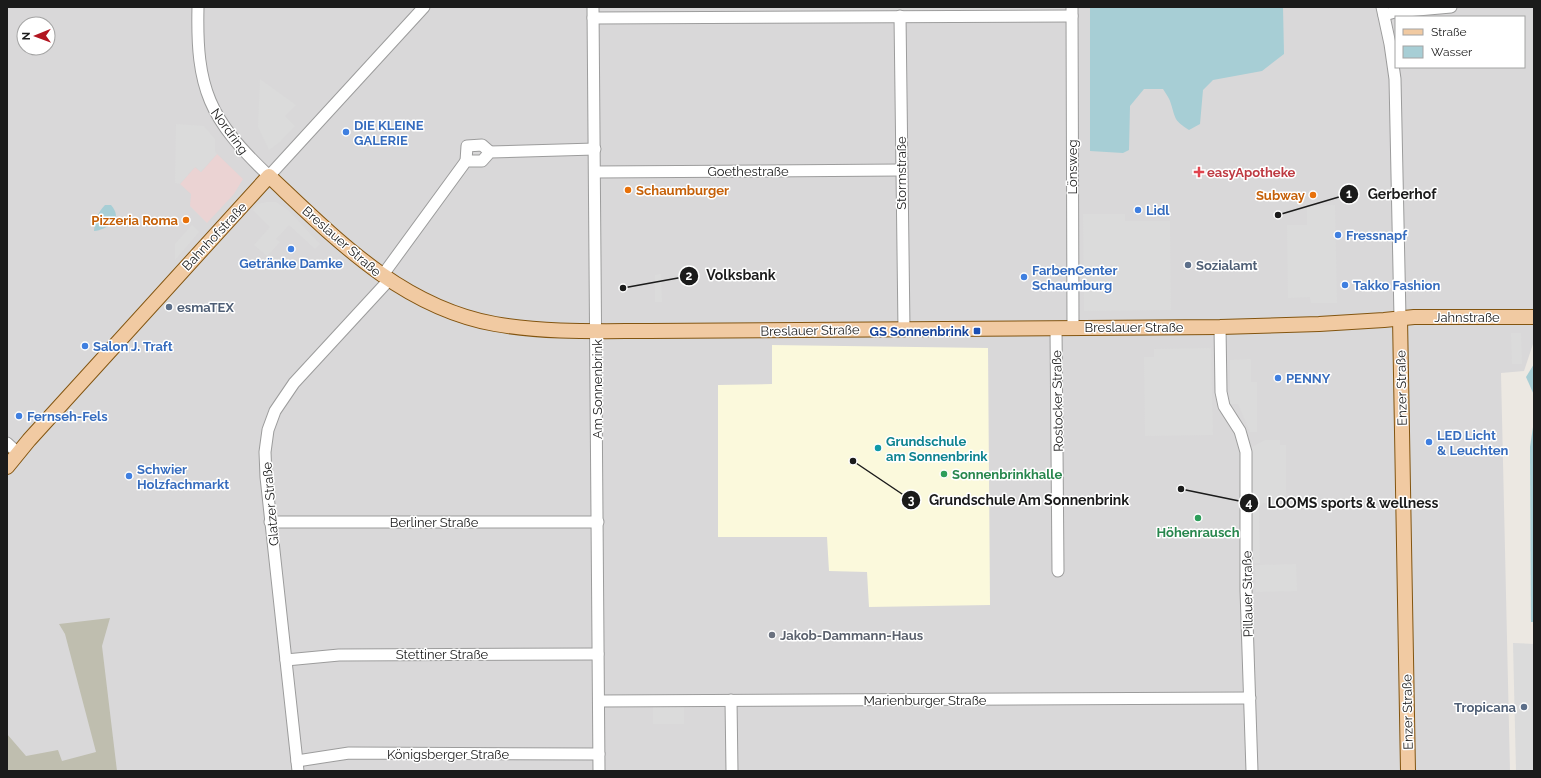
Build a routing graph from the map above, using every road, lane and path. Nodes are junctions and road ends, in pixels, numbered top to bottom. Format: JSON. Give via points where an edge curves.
{"nodes":[{"id":1,"x":198,"y":7,"type":"edge"},
{"id":2,"x":424,"y":7,"type":"edge"},
{"id":3,"x":1451,"y":7,"type":"edge"},
{"id":4,"x":1383,"y":11,"type":"edge"},
{"id":5,"x":593,"y":12,"type":"edge"},
{"id":6,"x":1072,"y":12,"type":"edge"},
{"id":7,"x":900,"y":16,"type":"junction"},
{"id":8,"x":594,"y":149,"type":"junction"},
{"id":9,"x":490,"y":152,"type":"junction"},
{"id":10,"x":466,"y":161,"type":"junction"},
{"id":11,"x":901,"y":170,"type":"junction"},
{"id":12,"x":595,"y":172,"type":"junction"},
{"id":13,"x":269,"y":176,"type":"junction"},
{"id":14,"x":385,"y":278,"type":"junction"},
{"id":15,"x":1534,"y":317,"type":"edge"},
{"id":16,"x":1400,"y":318,"type":"junction"},
{"id":17,"x":1220,"y":327,"type":"junction"},
{"id":18,"x":1056,"y":328,"type":"junction"},
{"id":19,"x":1073,"y":328,"type":"junction"},
{"id":20,"x":904,"y":329,"type":"junction"},
{"id":21,"x":597,"y":331,"type":"junction"},
{"id":22,"x":7,"y":443,"type":"edge"},
{"id":23,"x":18,"y":453,"type":"junction"},
{"id":24,"x":7,"y":467,"type":"edge"},
{"id":25,"x":270,"y":522,"type":"junction"},
{"id":26,"x":598,"y":522,"type":"junction"},
{"id":27,"x":1058,"y":571,"type":"dead end"},
{"id":28,"x":598,"y":654,"type":"junction"},
{"id":29,"x":286,"y":660,"type":"junction"},
{"id":30,"x":1250,"y":698,"type":"junction"},
{"id":31,"x":731,"y":700,"type":"junction"},
{"id":32,"x":599,"y":701,"type":"junction"},
{"id":33,"x":599,"y":754,"type":"junction"},
{"id":34,"x":297,"y":766,"type":"edge"},
{"id":35,"x":599,"y":771,"type":"edge"},
{"id":36,"x":732,"y":771,"type":"edge"},
{"id":37,"x":1252,"y":771,"type":"edge"},
{"id":38,"x":1408,"y":771,"type":"edge"}],
"edges":[{"from":1,"to":13,"type":"street","name":"Nordring","via":[[199,61],[212,106],[236,143]]},
{"from":2,"to":13,"type":"street","name":"Bahnhofstraße"},
{"from":3,"to":4,"type":"street"},
{"from":4,"to":16,"type":"street","name":"Enzer Straße","via":[[1395,86]]},
{"from":5,"to":7,"type":"street"},
{"from":5,"to":8,"type":"street","name":"Am Sonnenbrink"},
{"from":6,"to":7,"type":"street"},
{"from":6,"to":19,"type":"street","name":"Lönsweg"},
{"from":7,"to":11,"type":"street","name":"Stormstraße"},
{"from":8,"to":9,"type":"street"},
{"from":8,"to":12,"type":"street","name":"Am Sonnenbrink"},
{"from":9,"to":10,"type":"street","via":[[482,161]]},
{"from":9,"to":10,"type":"street","name":"Glatzer Straße","via":[[482,145],[467,146]]},
{"from":10,"to":14,"type":"street","name":"Glatzer Straße"},
{"from":11,"to":12,"type":"street","name":"Goethestraße"},
{"from":11,"to":20,"type":"street","name":"Stormstraße"},
{"from":12,"to":21,"type":"street","name":"Am Sonnenbrink"},
{"from":13,"to":14,"type":"main road","name":"Breslauer Straße","via":[[335,238]]},
{"from":13,"to":23,"type":"main road","name":"Bahnhofstraße"},
{"from":14,"to":21,"type":"main road","name":"Breslauer Straße","via":[[447,310],[482,322],[523,328]]},
{"from":14,"to":25,"type":"street","name":"Glatzer Straße","via":[[294,383],[275,411],[268,430],[265,452]]},
{"from":15,"to":16,"type":"main road","name":"Jahnstraße"},
{"from":16,"to":17,"type":"main road","name":"Breslauer Straße"},
{"from":16,"to":38,"type":"main road","name":"Enzer Straße"},
{"from":17,"to":19,"type":"main road","name":"Breslauer Straße"},
{"from":17,"to":30,"type":"street","name":"Pillauer Straße","via":[[1221,392],[1224,406],[1240,431],[1246,452],[1246,590]]},
{"from":18,"to":19,"type":"main road","name":"Breslauer Straße"},
{"from":18,"to":20,"type":"main road","name":"Breslauer Straße"},
{"from":18,"to":27,"type":"street","name":"Rostocker Straße"},
{"from":20,"to":21,"type":"main road","name":"Breslauer Straße"},
{"from":21,"to":26,"type":"street","name":"Am Sonnenbrink"},
{"from":22,"to":23,"type":"street"},
{"from":23,"to":24,"type":"main road","name":"Bahnhofstraße"},
{"from":25,"to":26,"type":"street","name":"Berliner Straße"},
{"from":25,"to":29,"type":"street","name":"Glatzer Straße"},
{"from":26,"to":28,"type":"street","name":"Am Sonnenbrink"},
{"from":28,"to":29,"type":"street","name":"Stettiner Straße","via":[[339,655]]},
{"from":28,"to":32,"type":"street","name":"Am Sonnenbrink"},
{"from":29,"to":34,"type":"street","name":"Glatzer Straße"},
{"from":30,"to":31,"type":"street","name":"Marienburger Straße"},
{"from":30,"to":37,"type":"street","name":"Pillauer Straße"},
{"from":31,"to":32,"type":"street","name":"Marienburger Straße"},
{"from":31,"to":36,"type":"street"},
{"from":32,"to":33,"type":"street","name":"Am Sonnenbrink"},
{"from":33,"to":34,"type":"street","name":"Königsberger Straße","via":[[348,753]]},
{"from":33,"to":35,"type":"street","name":"Am Sonnenbrink"}]}
